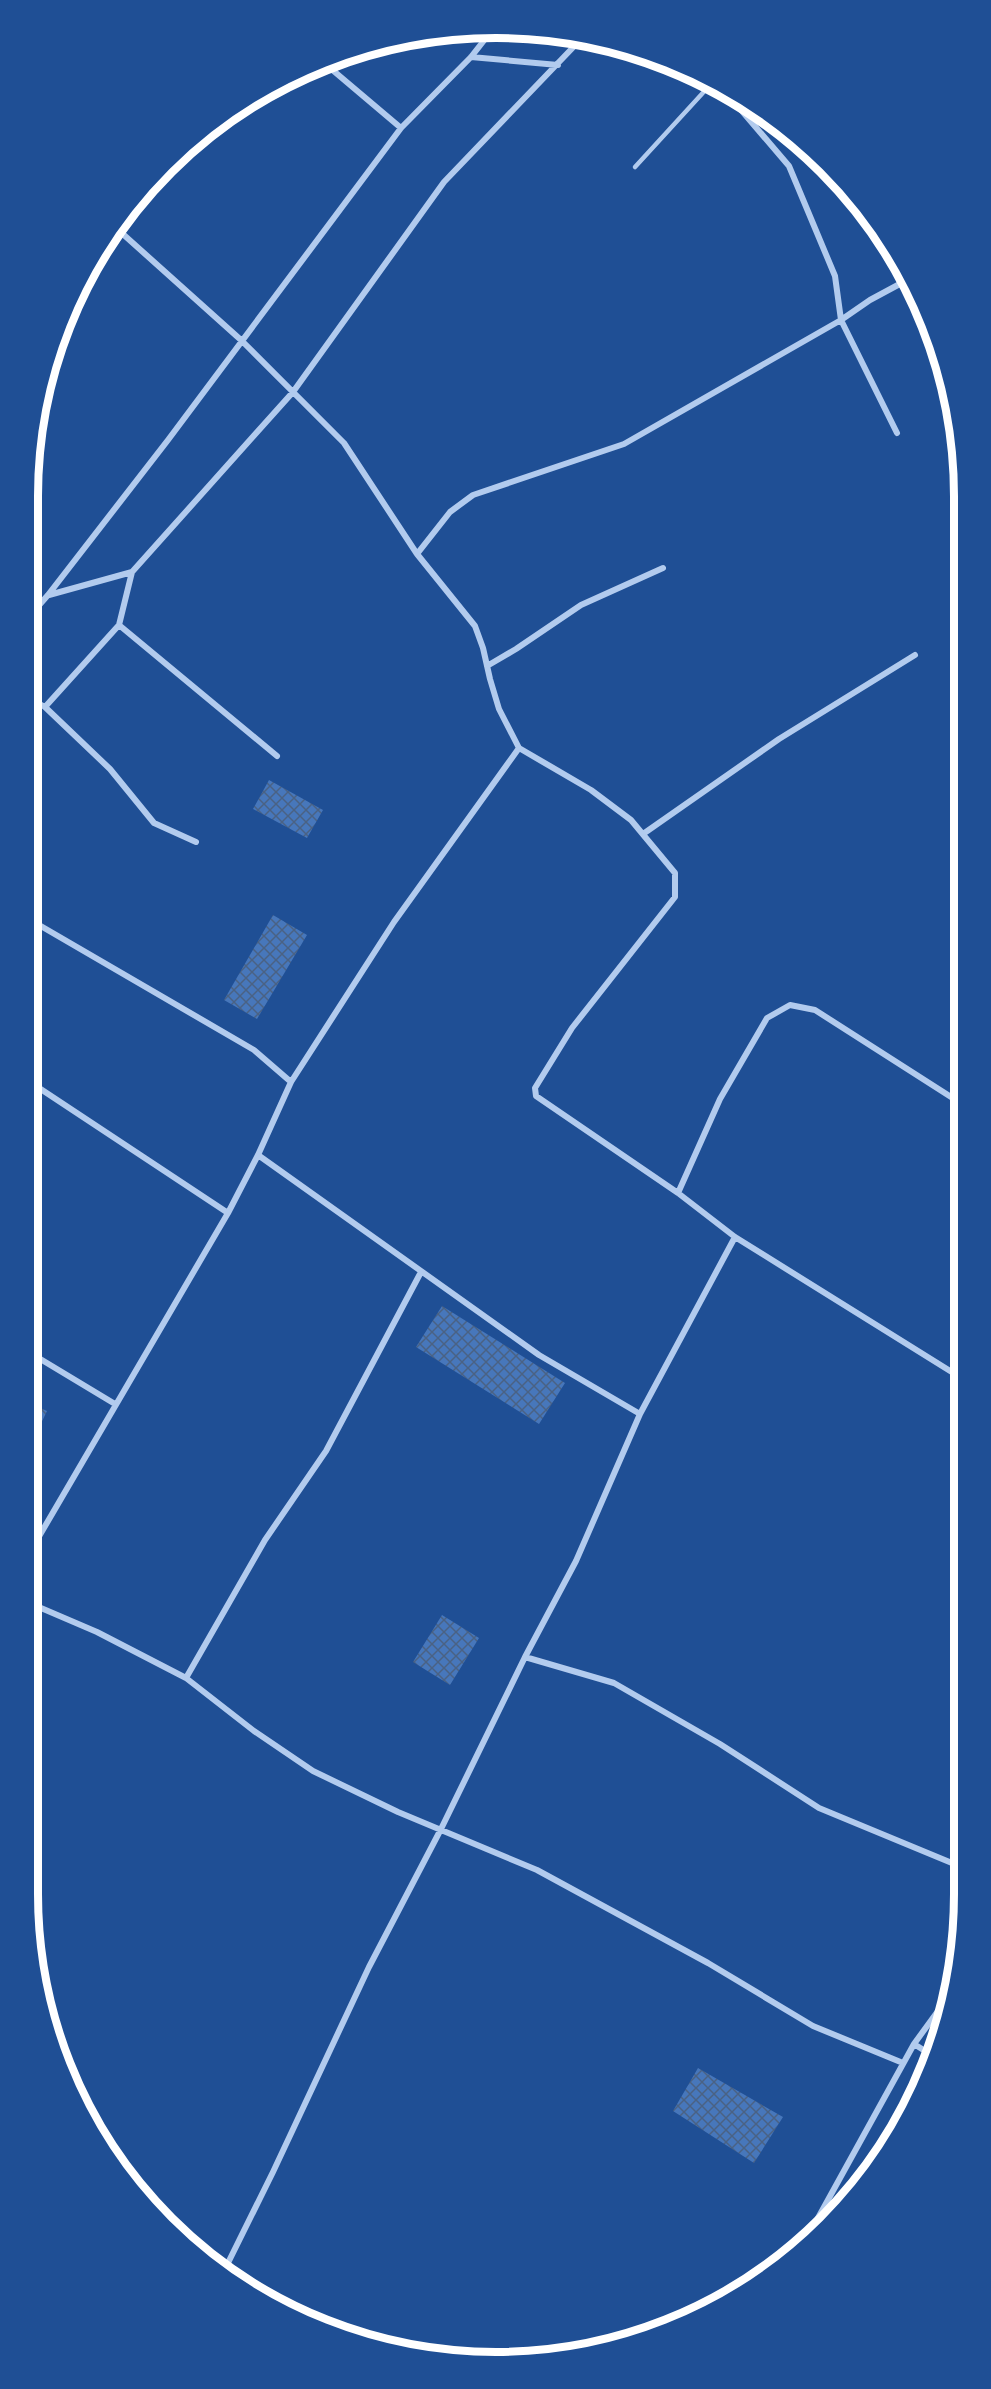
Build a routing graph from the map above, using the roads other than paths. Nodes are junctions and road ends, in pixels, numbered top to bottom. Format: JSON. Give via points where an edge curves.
{"nodes":[{"id":1,"x":486,"y":38,"type":"edge"},
{"id":2,"x":576,"y":45,"type":"edge"},
{"id":3,"x":471,"y":57,"type":"junction"},
{"id":4,"x":558,"y":65,"type":"junction"},
{"id":5,"x":330,"y":68,"type":"edge"},
{"id":6,"x":706,"y":89,"type":"edge"},
{"id":7,"x":740,"y":109,"type":"edge"},
{"id":8,"x":401,"y":128,"type":"junction"},
{"id":9,"x":635,"y":167,"type":"dead end"},
{"id":10,"x":121,"y":232,"type":"edge"},
{"id":11,"x":901,"y":283,"type":"edge"},
{"id":12,"x":841,"y":320,"type":"junction"},
{"id":13,"x":241,"y":340,"type":"junction"},
{"id":14,"x":292,"y":392,"type":"junction"},
{"id":15,"x":897,"y":433,"type":"dead end"},
{"id":16,"x":417,"y":554,"type":"junction"},
{"id":17,"x":663,"y":568,"type":"dead end"},
{"id":18,"x":132,"y":572,"type":"junction"},
{"id":19,"x":48,"y":595,"type":"junction"},
{"id":20,"x":38,"y":606,"type":"edge"},
{"id":21,"x":119,"y":625,"type":"junction"},
{"id":22,"x":915,"y":655,"type":"dead end"},
{"id":23,"x":487,"y":666,"type":"junction"},
{"id":24,"x":38,"y":703,"type":"edge"},
{"id":25,"x":45,"y":707,"type":"junction"},
{"id":26,"x":519,"y":748,"type":"junction"},
{"id":27,"x":277,"y":756,"type":"dead end"},
{"id":28,"x":643,"y":834,"type":"junction"},
{"id":29,"x":196,"y":842,"type":"dead end"},
{"id":30,"x":38,"y":924,"type":"edge"},
{"id":31,"x":291,"y":1082,"type":"junction"},
{"id":32,"x":38,"y":1087,"type":"edge"},
{"id":33,"x":954,"y":1099,"type":"edge"},
{"id":34,"x":258,"y":1155,"type":"junction"},
{"id":35,"x":678,"y":1193,"type":"junction"},
{"id":36,"x":228,"y":1213,"type":"junction"},
{"id":37,"x":735,"y":1237,"type":"junction"},
{"id":38,"x":421,"y":1272,"type":"junction"},
{"id":39,"x":38,"y":1358,"type":"edge"},
{"id":40,"x":954,"y":1373,"type":"edge"},
{"id":41,"x":115,"y":1404,"type":"junction"},
{"id":42,"x":640,"y":1414,"type":"junction"},
{"id":43,"x":38,"y":1538,"type":"edge"},
{"id":44,"x":38,"y":1607,"type":"edge"},
{"id":45,"x":525,"y":1657,"type":"junction"},
{"id":46,"x":186,"y":1678,"type":"junction"},
{"id":47,"x":441,"y":1829,"type":"junction"},
{"id":48,"x":954,"y":1864,"type":"edge"},
{"id":49,"x":938,"y":2011,"type":"edge"},
{"id":50,"x":914,"y":2044,"type":"junction"},
{"id":51,"x":925,"y":2051,"type":"edge"},
{"id":52,"x":903,"y":2063,"type":"junction"},
{"id":53,"x":818,"y":2218,"type":"edge"},
{"id":54,"x":227,"y":2264,"type":"edge"}],
"edges":[{"from":1,"to":3,"type":"street"},
{"from":2,"to":4,"type":"street"},
{"from":3,"to":4,"type":"street"},
{"from":3,"to":8,"type":"street"},
{"from":4,"to":14,"type":"street","via":[[444,182]]},
{"from":5,"to":8,"type":"street"},
{"from":6,"to":9,"type":"lane"},
{"from":7,"to":12,"type":"street","via":[[789,166],[835,276]]},
{"from":8,"to":13,"type":"street"},
{"from":10,"to":13,"type":"street"},
{"from":11,"to":12,"type":"street"},
{"from":12,"to":15,"type":"street"},
{"from":12,"to":16,"type":"street","via":[[624,444],[473,495],[450,512]]},
{"from":13,"to":14,"type":"street"},
{"from":13,"to":19,"type":"street"},
{"from":14,"to":16,"type":"street","via":[[344,443]]},
{"from":14,"to":18,"type":"street"},
{"from":16,"to":23,"type":"street","via":[[475,626]]},
{"from":17,"to":23,"type":"street","via":[[581,605]]},
{"from":18,"to":19,"type":"street"},
{"from":18,"to":21,"type":"street"},
{"from":19,"to":20,"type":"street"},
{"from":21,"to":25,"type":"street"},
{"from":21,"to":27,"type":"street"},
{"from":22,"to":28,"type":"street","via":[[779,739]]},
{"from":23,"to":26,"type":"street","via":[[499,710]]},
{"from":24,"to":25,"type":"street"},
{"from":25,"to":29,"type":"street","via":[[110,769],[154,823]]},
{"from":26,"to":28,"type":"street","via":[[591,790]]},
{"from":26,"to":31,"type":"street","via":[[394,922]]},
{"from":28,"to":35,"type":"street","via":[[675,873],[675,897],[572,1028],[535,1092]]},
{"from":30,"to":31,"type":"street","via":[[254,1050]]},
{"from":31,"to":34,"type":"street"},
{"from":32,"to":36,"type":"street"},
{"from":33,"to":35,"type":"street","via":[[815,1010],[790,1005],[767,1017],[720,1099]]},
{"from":34,"to":36,"type":"street"},
{"from":34,"to":38,"type":"street"},
{"from":35,"to":37,"type":"street"},
{"from":36,"to":41,"type":"street"},
{"from":37,"to":40,"type":"street"},
{"from":37,"to":42,"type":"street"},
{"from":38,"to":42,"type":"street","via":[[539,1355]]},
{"from":38,"to":46,"type":"street","via":[[326,1451],[265,1540]]},
{"from":39,"to":41,"type":"street"},
{"from":41,"to":43,"type":"street"},
{"from":42,"to":45,"type":"street","via":[[576,1561]]},
{"from":44,"to":46,"type":"street"},
{"from":45,"to":47,"type":"street"},
{"from":45,"to":48,"type":"street","via":[[614,1683],[720,1744],[819,1808]]},
{"from":46,"to":47,"type":"street","via":[[314,1771]]},
{"from":47,"to":52,"type":"street","via":[[537,1870],[708,1963],[813,2026]]},
{"from":47,"to":54,"type":"street","via":[[369,1967]]},
{"from":49,"to":50,"type":"street"},
{"from":50,"to":51,"type":"street"},
{"from":50,"to":52,"type":"street"},
{"from":52,"to":53,"type":"street"}]}
